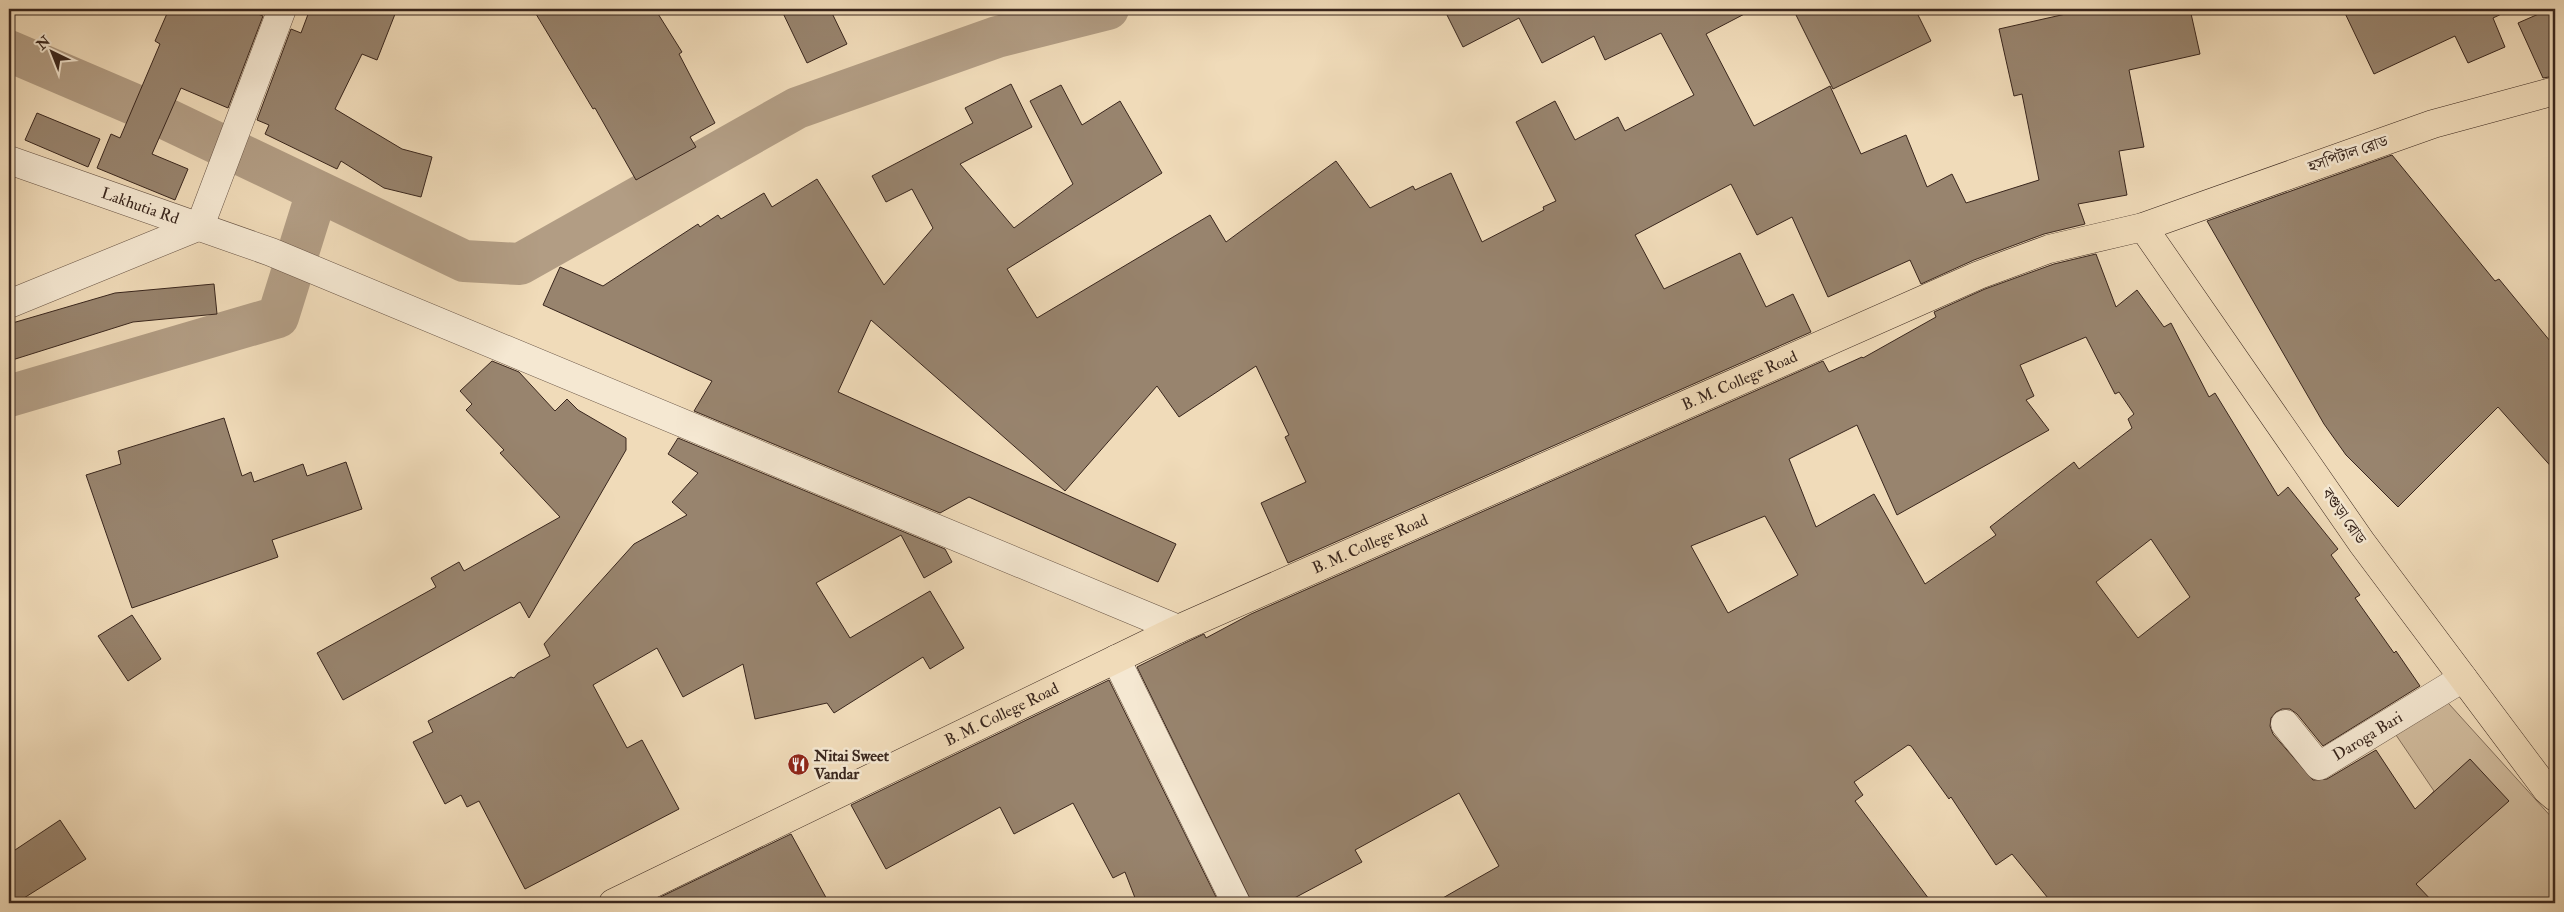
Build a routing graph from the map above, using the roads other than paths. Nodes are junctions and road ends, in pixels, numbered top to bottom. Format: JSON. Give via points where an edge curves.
{"nodes":[{"id":1,"x":282,"y":9,"type":"edge"},
{"id":2,"x":2555,"y":91,"type":"edge"},
{"id":3,"x":9,"y":160,"type":"edge"},
{"id":4,"x":200,"y":226,"type":"junction"},
{"id":5,"x":2143,"y":227,"type":"junction"},
{"id":6,"x":9,"y":304,"type":"edge"},
{"id":7,"x":1178,"y":629,"type":"junction"},
{"id":8,"x":1116,"y":659,"type":"junction"},
{"id":9,"x":2463,"y":678,"type":"junction"},
{"id":10,"x":2285,"y":724,"type":"dead end"},
{"id":11,"x":2555,"y":798,"type":"edge"},
{"id":12,"x":613,"y":903,"type":"edge"},
{"id":13,"x":1236,"y":903,"type":"edge"}],
"edges":[{"from":1,"to":4,"type":"street"},
{"from":2,"to":5,"type":"main road","name":"হসপিটাল রোড","via":[[2433,124]]},
{"from":3,"to":4,"type":"street","name":"Lakhutia Rd"},
{"from":4,"to":6,"type":"street"},
{"from":4,"to":7,"type":"street","name":"Lakhutia Rd","via":[[272,252]]},
{"from":5,"to":7,"type":"main road","name":"B. M. College Road","via":[[2049,249],[1978,275]]},
{"from":5,"to":9,"type":"main road","name":"বগুড়া রোড","via":[[2362,543]]},
{"from":7,"to":8,"type":"main road","name":"B. M. College Road"},
{"from":8,"to":12,"type":"main road","name":"B. M. College Road"},
{"from":8,"to":13,"type":"street"},
{"from":9,"to":10,"type":"street","name":"Daroga Bari","via":[[2319,766]]},
{"from":9,"to":11,"type":"main road","name":"বগুড়া রোড"}]}
